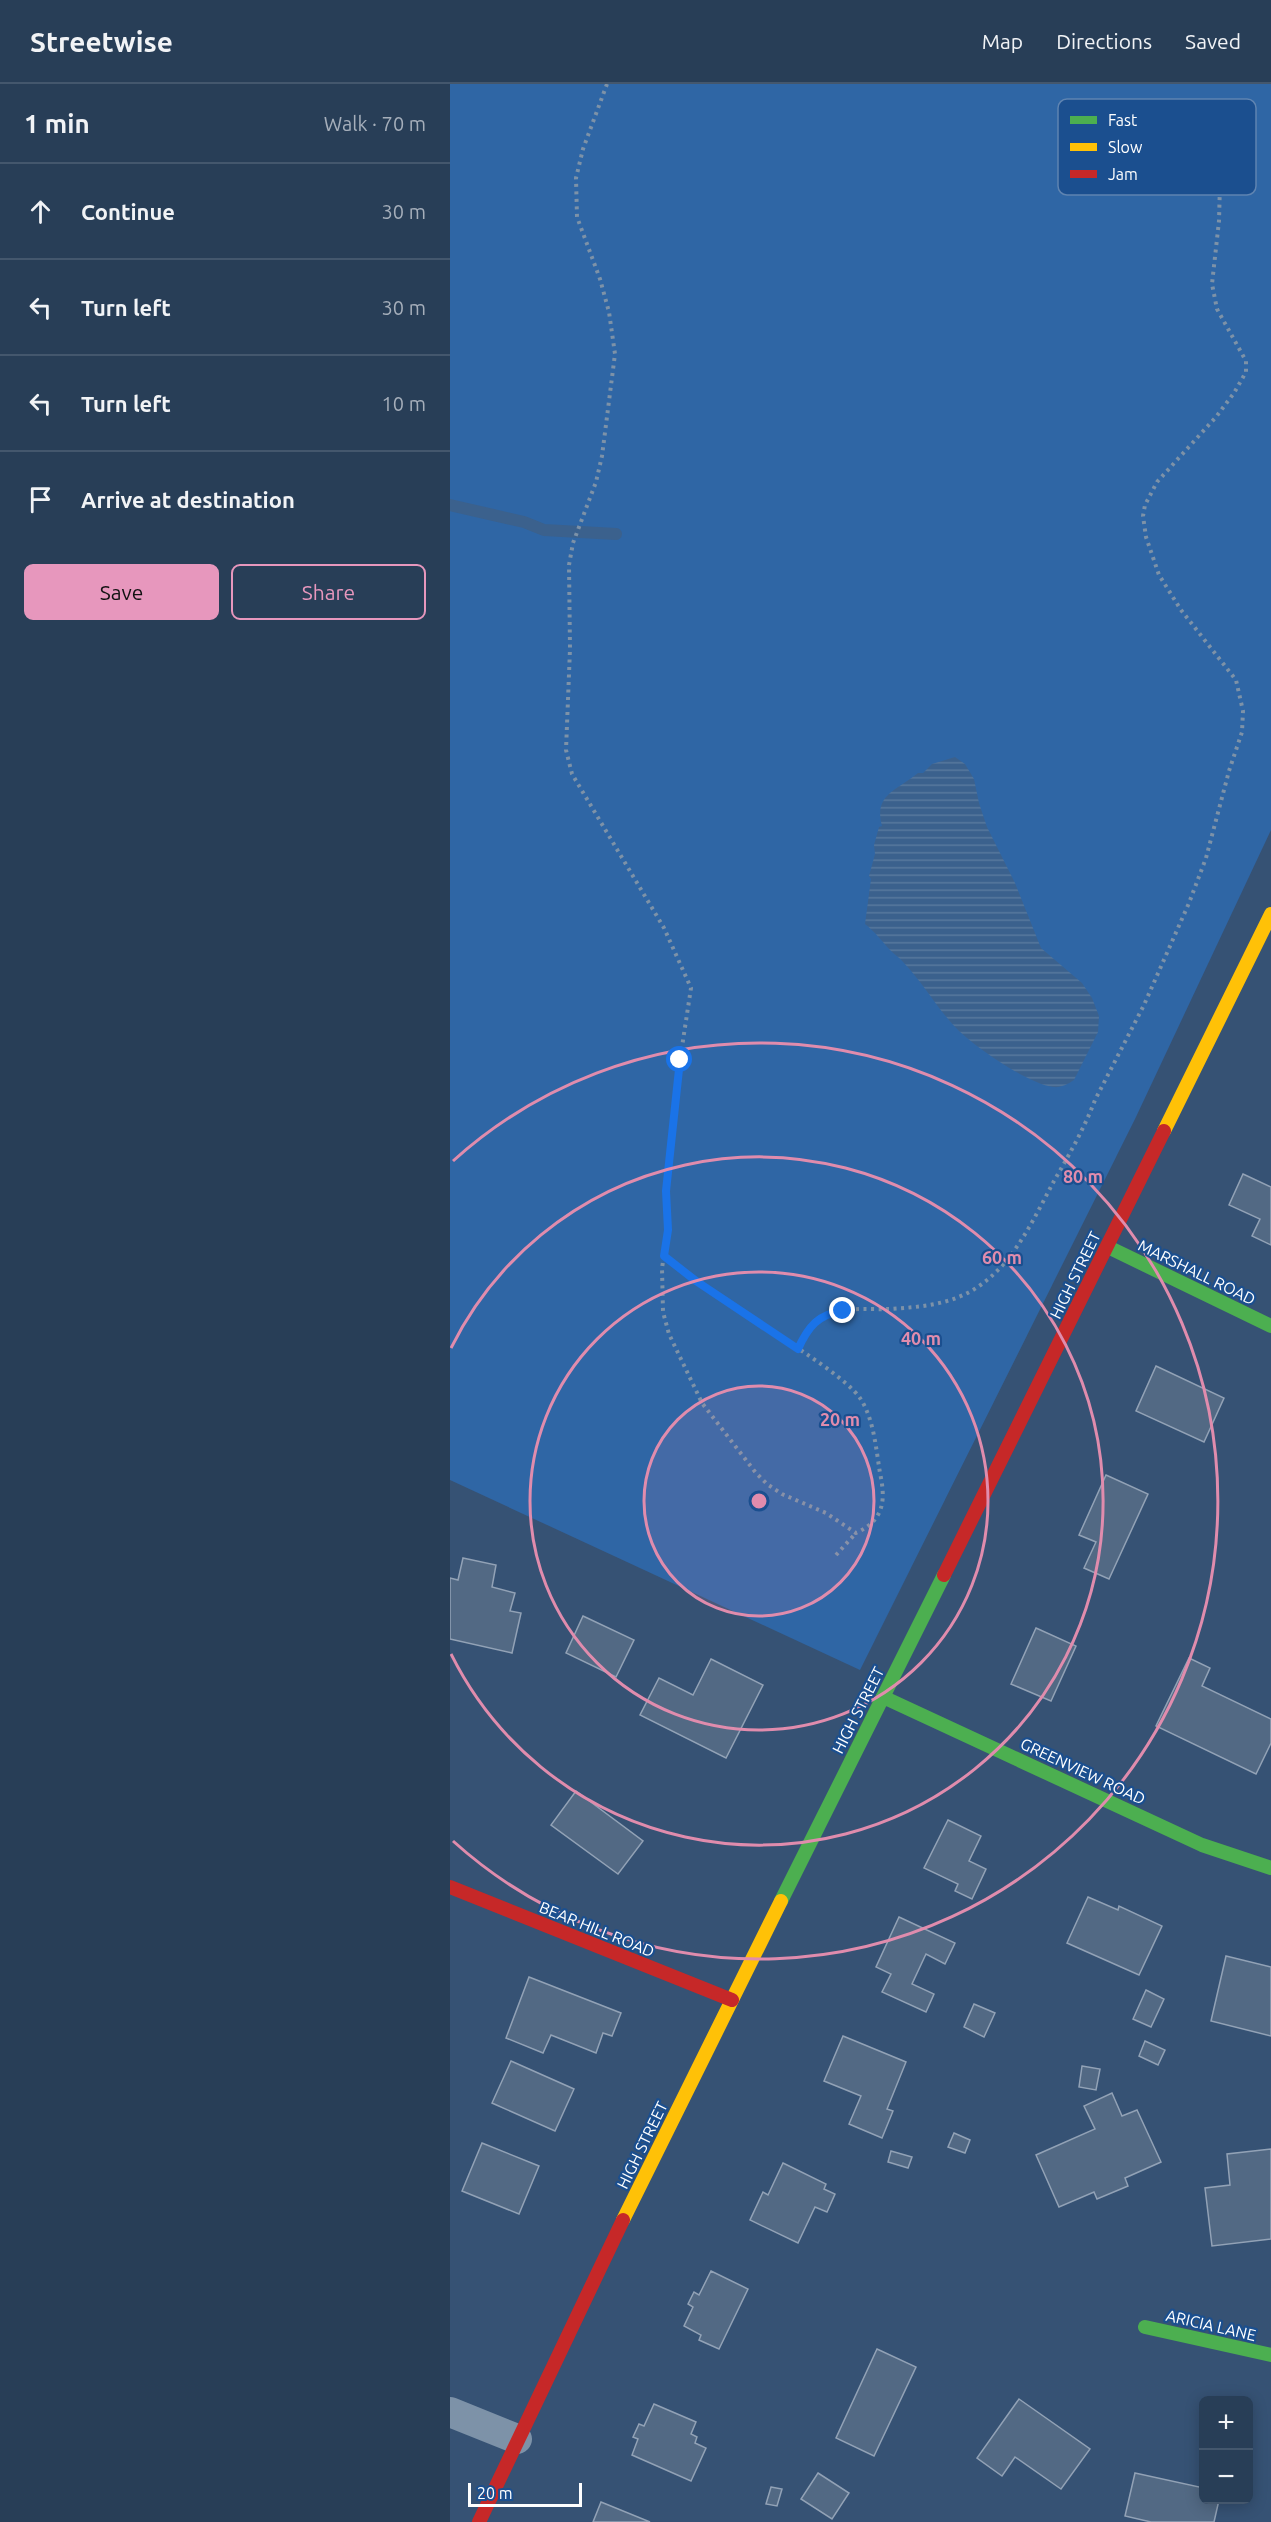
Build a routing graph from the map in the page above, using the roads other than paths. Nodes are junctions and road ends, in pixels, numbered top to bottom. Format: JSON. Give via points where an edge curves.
{"nodes":[{"id":1,"x":1271,"y":914,"type":"edge"},
{"id":2,"x":1108,"y":1247,"type":"junction"},
{"id":3,"x":1271,"y":1326,"type":"edge"},
{"id":4,"x":883,"y":1697,"type":"junction"},
{"id":5,"x":1271,"y":1868,"type":"edge"},
{"id":6,"x":450,"y":1887,"type":"edge"},
{"id":7,"x":732,"y":2001,"type":"junction"},
{"id":8,"x":1144,"y":2327,"type":"dead end"},
{"id":9,"x":1271,"y":2355,"type":"edge"},
{"id":10,"x":450,"y":2412,"type":"edge"},
{"id":11,"x":517,"y":2439,"type":"junction"},
{"id":12,"x":479,"y":2522,"type":"edge"}],
"edges":[{"from":1,"to":2,"type":"street","name":"HIGH STREET"},
{"from":2,"to":3,"type":"street","name":"MARSHALL ROAD"},
{"from":2,"to":4,"type":"street","name":"HIGH STREET"},
{"from":4,"to":5,"type":"street","name":"GREENVIEW ROAD","via":[[1203,1845]]},
{"from":4,"to":7,"type":"street","name":"HIGH STREET"},
{"from":6,"to":7,"type":"street","name":"BEAR HILL ROAD"},
{"from":7,"to":11,"type":"street","name":"HIGH STREET"},
{"from":8,"to":9,"type":"street","name":"ARICIA LANE"},
{"from":10,"to":11,"type":"street"},
{"from":11,"to":12,"type":"street","name":"HIGH STREET"}]}
